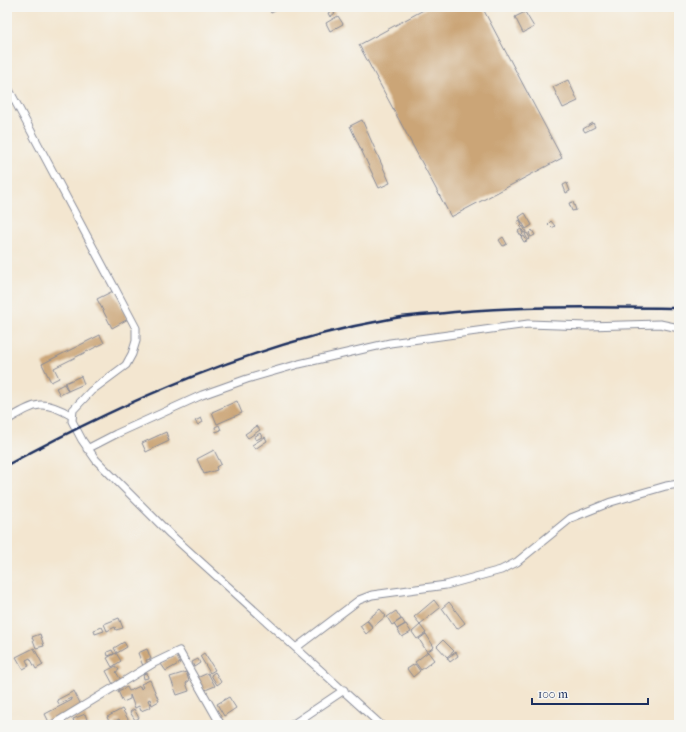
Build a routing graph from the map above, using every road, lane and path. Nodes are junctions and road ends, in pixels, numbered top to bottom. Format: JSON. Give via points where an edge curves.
{"nodes":[{"id":1,"x":7,"y":86,"type":"edge"},
{"id":2,"x":679,"y":328,"type":"edge"},
{"id":3,"x":72,"y":416,"type":"junction"},
{"id":4,"x":7,"y":420,"type":"edge"},
{"id":5,"x":88,"y":449,"type":"junction"},
{"id":6,"x":679,"y":484,"type":"edge"},
{"id":7,"x":297,"y":647,"type":"junction"},
{"id":8,"x":344,"y":690,"type":"junction"},
{"id":9,"x":52,"y":725,"type":"edge"},
{"id":10,"x":221,"y":725,"type":"edge"},
{"id":11,"x":292,"y":725,"type":"edge"},
{"id":12,"x":381,"y":725,"type":"edge"}],
"edges":[{"from":1,"to":3,"type":"street","via":[[136,328],[136,341],[126,365],[91,391],[73,410]]},
{"from":2,"to":5,"type":"street","via":[[660,324],[528,324],[390,343],[247,379],[202,395]]},
{"from":3,"to":4,"type":"street","via":[[46,404],[36,405]]},
{"from":3,"to":5,"type":"street","via":[[75,428]]},
{"from":5,"to":7,"type":"street","via":[[170,534]]},
{"from":6,"to":7,"type":"street","via":[[611,502],[571,518],[517,562],[501,570],[446,585],[372,595],[359,600]]},
{"from":7,"to":8,"type":"street"},
{"from":8,"to":11,"type":"street"},
{"from":8,"to":12,"type":"street"},
{"from":9,"to":10,"type":"street","via":[[154,663],[180,651]]}]}
